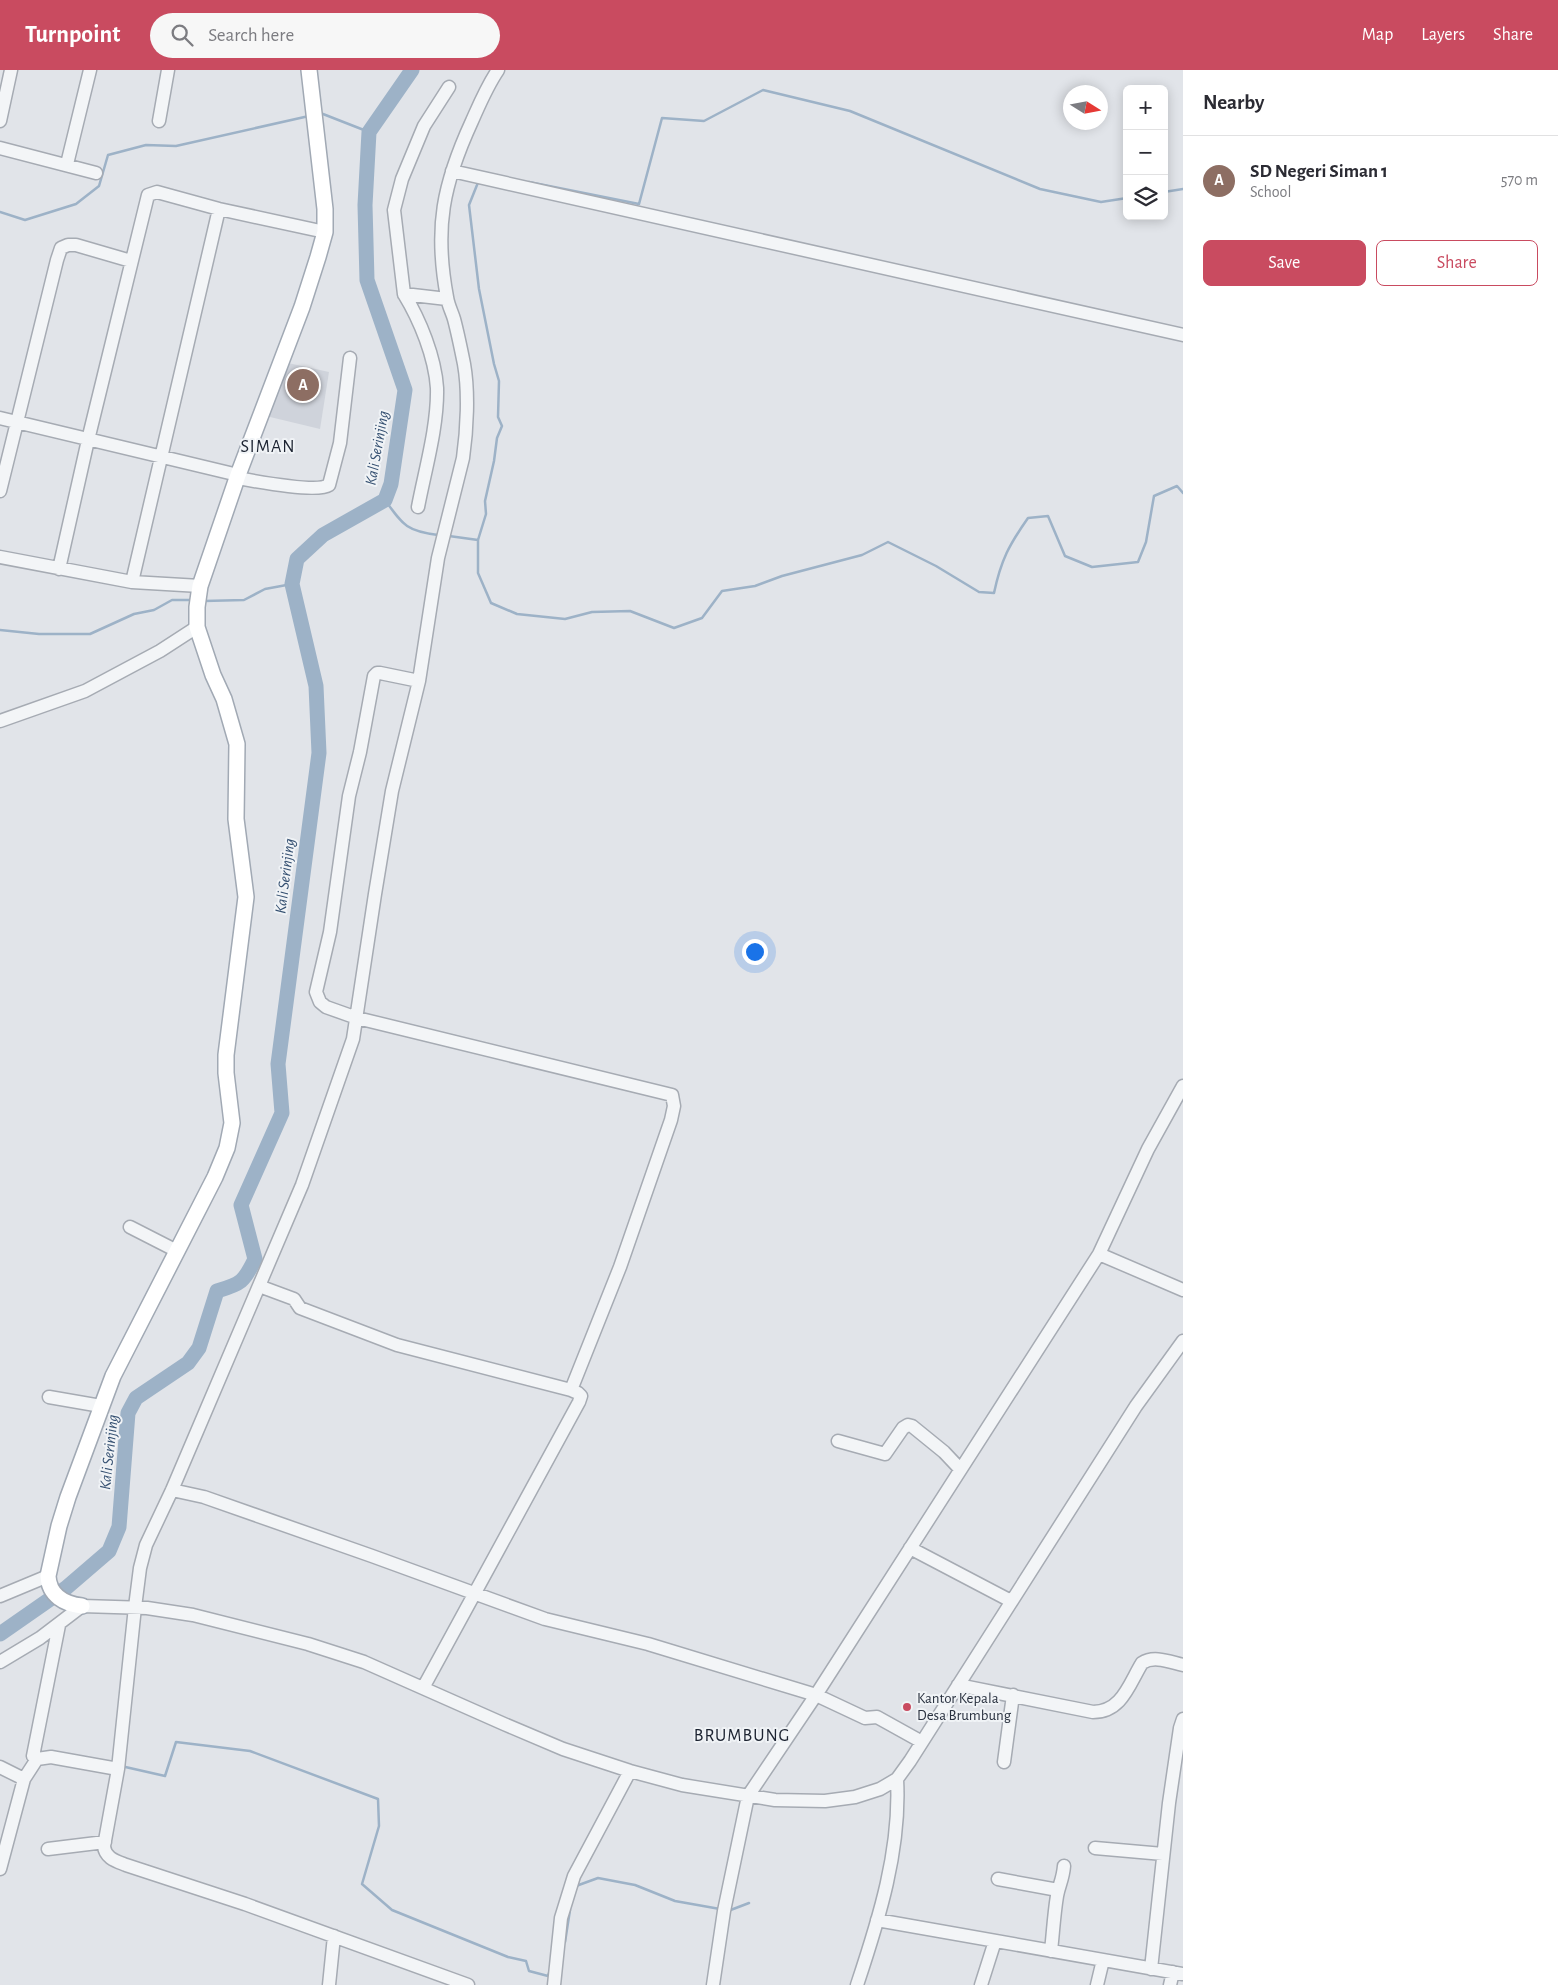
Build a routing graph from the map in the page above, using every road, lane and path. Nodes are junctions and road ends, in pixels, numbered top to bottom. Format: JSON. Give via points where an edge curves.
{"nodes":[{"id":1,"x":11,"y":70,"type":"edge"},
{"id":2,"x":90,"y":70,"type":"edge"},
{"id":3,"x":168,"y":70,"type":"edge"},
{"id":4,"x":309,"y":70,"type":"edge"},
{"id":5,"x":498,"y":70,"type":"edge"},
{"id":6,"x":449,"y":87,"type":"dead end"},
{"id":7,"x":0,"y":121,"type":"edge"},
{"id":8,"x":159,"y":121,"type":"dead end"},
{"id":9,"x":0,"y":148,"type":"edge"},
{"id":10,"x":68,"y":164,"type":"junction"},
{"id":11,"x":452,"y":170,"type":"junction"},
{"id":12,"x":96,"y":172,"type":"dead end"},
{"id":13,"x":219,"y":209,"type":"junction"},
{"id":14,"x":325,"y":232,"type":"junction"},
{"id":15,"x":131,"y":261,"type":"junction"},
{"id":16,"x":404,"y":294,"type":"junction"},
{"id":17,"x":447,"y":298,"type":"junction"},
{"id":18,"x":1183,"y":336,"type":"edge"},
{"id":19,"x":350,"y":358,"type":"dead end"},
{"id":20,"x":0,"y":418,"type":"edge"},
{"id":21,"x":16,"y":422,"type":"junction"},
{"id":22,"x":88,"y":440,"type":"junction"},
{"id":23,"x":162,"y":457,"type":"junction"},
{"id":24,"x":237,"y":477,"type":"junction"},
{"id":25,"x":0,"y":491,"type":"edge"},
{"id":26,"x":418,"y":506,"type":"dead end"},
{"id":27,"x":0,"y":557,"type":"edge"},
{"id":28,"x":59,"y":569,"type":"junction"},
{"id":29,"x":132,"y":582,"type":"junction"},
{"id":30,"x":198,"y":595,"type":"junction"},
{"id":31,"x":197,"y":627,"type":"junction"},
{"id":32,"x":419,"y":681,"type":"junction"},
{"id":33,"x":0,"y":722,"type":"edge"},
{"id":34,"x":357,"y":1018,"type":"junction"},
{"id":35,"x":1183,"y":1086,"type":"edge"},
{"id":36,"x":130,"y":1227,"type":"dead end"},
{"id":37,"x":177,"y":1251,"type":"junction"},
{"id":38,"x":1099,"y":1254,"type":"junction"},
{"id":39,"x":259,"y":1286,"type":"junction"},
{"id":40,"x":1183,"y":1290,"type":"edge"},
{"id":41,"x":1183,"y":1341,"type":"edge"},
{"id":42,"x":570,"y":1390,"type":"junction"},
{"id":43,"x":49,"y":1397,"type":"dead end"},
{"id":44,"x":102,"y":1406,"type":"junction"},
{"id":45,"x":838,"y":1441,"type":"dead end"},
{"id":46,"x":960,"y":1469,"type":"junction"},
{"id":47,"x":172,"y":1490,"type":"junction"},
{"id":48,"x":910,"y":1548,"type":"junction"},
{"id":49,"x":53,"y":1588,"type":"junction"},
{"id":50,"x":474,"y":1592,"type":"junction"},
{"id":51,"x":0,"y":1596,"type":"edge"},
{"id":52,"x":1011,"y":1601,"type":"junction"},
{"id":53,"x":82,"y":1606,"type":"junction"},
{"id":54,"x":135,"y":1607,"type":"junction"},
{"id":55,"x":59,"y":1625,"type":"junction"},
{"id":56,"x":0,"y":1662,"type":"edge"},
{"id":57,"x":1183,"y":1665,"type":"edge"},
{"id":58,"x":958,"y":1685,"type":"junction"},
{"id":59,"x":423,"y":1688,"type":"junction"},
{"id":60,"x":816,"y":1694,"type":"junction"},
{"id":61,"x":1013,"y":1695,"type":"junction"},
{"id":62,"x":1183,"y":1719,"type":"edge"},
{"id":63,"x":922,"y":1742,"type":"junction"},
{"id":64,"x":36,"y":1758,"type":"junction"},
{"id":65,"x":1004,"y":1762,"type":"dead end"},
{"id":66,"x":119,"y":1766,"type":"junction"},
{"id":67,"x":0,"y":1767,"type":"edge"},
{"id":68,"x":630,"y":1771,"type":"junction"},
{"id":69,"x":23,"y":1778,"type":"junction"},
{"id":70,"x":897,"y":1779,"type":"junction"},
{"id":71,"x":748,"y":1796,"type":"junction"},
{"id":72,"x":105,"y":1842,"type":"junction"},
{"id":73,"x":1094,"y":1848,"type":"dead end"},
{"id":74,"x":48,"y":1849,"type":"dead end"},
{"id":75,"x":1164,"y":1854,"type":"junction"},
{"id":76,"x":1064,"y":1866,"type":"dead end"},
{"id":77,"x":0,"y":1870,"type":"edge"},
{"id":78,"x":998,"y":1879,"type":"dead end"},
{"id":79,"x":1058,"y":1890,"type":"junction"},
{"id":80,"x":877,"y":1920,"type":"junction"},
{"id":81,"x":334,"y":1936,"type":"junction"},
{"id":82,"x":995,"y":1941,"type":"junction"},
{"id":83,"x":1052,"y":1951,"type":"junction"},
{"id":84,"x":1103,"y":1960,"type":"junction"},
{"id":85,"x":1151,"y":1969,"type":"junction"},
{"id":86,"x":1178,"y":1973,"type":"edge"},
{"id":87,"x":329,"y":1985,"type":"edge"},
{"id":88,"x":468,"y":1985,"type":"edge"},
{"id":89,"x":554,"y":1985,"type":"edge"},
{"id":90,"x":713,"y":1985,"type":"edge"},
{"id":91,"x":857,"y":1985,"type":"edge"},
{"id":92,"x":981,"y":1985,"type":"edge"},
{"id":93,"x":1097,"y":1985,"type":"edge"},
{"id":94,"x":1170,"y":1985,"type":"edge"}],
"edges":[{"from":1,"to":7,"type":"street"},
{"from":2,"to":10,"type":"street"},
{"from":3,"to":8,"type":"street"},
{"from":4,"to":14,"type":"main road"},
{"from":5,"to":11,"type":"street"},
{"from":6,"to":16,"type":"street","via":[[424,126],[402,179],[394,210]]},
{"from":9,"to":10,"type":"street"},
{"from":10,"to":12,"type":"street"},
{"from":11,"to":17,"type":"street","via":[[444,197],[441,225]]},
{"from":11,"to":18,"type":"street"},
{"from":13,"to":14,"type":"street"},
{"from":13,"to":15,"type":"street","via":[[157,192],[150,193]]},
{"from":13,"to":23,"type":"street"},
{"from":14,"to":24,"type":"main road","via":[[302,307]]},
{"from":15,"to":21,"type":"street","via":[[76,246],[61,248]]},
{"from":15,"to":22,"type":"street"},
{"from":16,"to":17,"type":"street"},
{"from":16,"to":26,"type":"street","via":[[414,309],[432,358],[437,389]]},
{"from":17,"to":32,"type":"street","via":[[464,367],[467,419],[463,458],[438,558]]},
{"from":19,"to":24,"type":"street","via":[[340,443],[329,485],[308,487]]},
{"from":20,"to":21,"type":"street"},
{"from":21,"to":22,"type":"street"},
{"from":21,"to":25,"type":"street"},
{"from":22,"to":23,"type":"street"},
{"from":22,"to":28,"type":"street"},
{"from":23,"to":24,"type":"street"},
{"from":23,"to":29,"type":"street"},
{"from":24,"to":30,"type":"main road"},
{"from":27,"to":28,"type":"street"},
{"from":28,"to":29,"type":"street"},
{"from":29,"to":30,"type":"street"},
{"from":30,"to":31,"type":"main road"},
{"from":31,"to":33,"type":"street","via":[[160,652],[85,691]]},
{"from":31,"to":37,"type":"main road","via":[[237,744],[236,819],[246,897],[226,1056],[232,1123],[230,1134],[214,1177]]},
{"from":32,"to":34,"type":"street","via":[[392,791]]},
{"from":32,"to":34,"type":"street","via":[[380,673],[374,676],[349,796],[330,932],[316,992],[326,1007]]},
{"from":34,"to":39,"type":"street","via":[[354,1039],[302,1185]]},
{"from":34,"to":42,"type":"street","via":[[672,1095],[671,1120],[620,1267]]},
{"from":35,"to":38,"type":"street","via":[[1148,1149]]},
{"from":36,"to":37,"type":"street"},
{"from":37,"to":44,"type":"main road","via":[[113,1376]]},
{"from":38,"to":40,"type":"street"},
{"from":38,"to":46,"type":"street"},
{"from":39,"to":42,"type":"street","via":[[294,1299],[300,1308],[397,1346]]},
{"from":39,"to":47,"type":"street"},
{"from":41,"to":52,"type":"street","via":[[1136,1406]]},
{"from":42,"to":50,"type":"street","via":[[581,1396],[580,1402]]},
{"from":43,"to":44,"type":"street"},
{"from":44,"to":49,"type":"main road","via":[[59,1526]]},
{"from":45,"to":46,"type":"street","via":[[885,1454],[908,1425],[944,1452]]},
{"from":46,"to":48,"type":"street"},
{"from":47,"to":50,"type":"street","via":[[204,1497]]},
{"from":47,"to":54,"type":"street","via":[[146,1544]]},
{"from":48,"to":52,"type":"street"},
{"from":48,"to":60,"type":"street"},
{"from":49,"to":51,"type":"street"},
{"from":49,"to":53,"type":"main road","via":[[72,1604]]},
{"from":50,"to":59,"type":"street"},
{"from":50,"to":60,"type":"street","via":[[544,1619],[648,1644]]},
{"from":52,"to":58,"type":"street"},
{"from":53,"to":54,"type":"street"},
{"from":53,"to":55,"type":"street"},
{"from":54,"to":59,"type":"street","via":[[193,1615],[308,1644],[364,1662]]},
{"from":54,"to":66,"type":"street"},
{"from":55,"to":56,"type":"street"},
{"from":55,"to":64,"type":"street","via":[[33,1756]]},
{"from":57,"to":61,"type":"street","via":[[1146,1660],[1114,1708],[1101,1712]]},
{"from":58,"to":61,"type":"street"},
{"from":58,"to":63,"type":"street"},
{"from":59,"to":68,"type":"street","via":[[563,1749]]},
{"from":60,"to":63,"type":"street","via":[[865,1718],[877,1717]]},
{"from":60,"to":71,"type":"street"},
{"from":61,"to":65,"type":"street"},
{"from":62,"to":75,"type":"street"},
{"from":63,"to":70,"type":"street"},
{"from":64,"to":66,"type":"street"},
{"from":64,"to":69,"type":"street"},
{"from":66,"to":72,"type":"street"},
{"from":67,"to":69,"type":"street"},
{"from":68,"to":71,"type":"street","via":[[682,1785]]},
{"from":68,"to":89,"type":"street","via":[[574,1876],[561,1918]]},
{"from":69,"to":77,"type":"street"},
{"from":70,"to":71,"type":"street","via":[[855,1797],[824,1801]]},
{"from":70,"to":80,"type":"street","via":[[897,1821]]},
{"from":71,"to":90,"type":"street"},
{"from":72,"to":74,"type":"street"},
{"from":72,"to":81,"type":"street","via":[[104,1850],[112,1859]]},
{"from":73,"to":75,"type":"street"},
{"from":75,"to":85,"type":"street"},
{"from":76,"to":79,"type":"street"},
{"from":78,"to":79,"type":"street"},
{"from":79,"to":83,"type":"street"},
{"from":80,"to":82,"type":"street"},
{"from":80,"to":91,"type":"street"},
{"from":81,"to":87,"type":"street"},
{"from":81,"to":88,"type":"street"},
{"from":82,"to":83,"type":"street"},
{"from":82,"to":92,"type":"street"},
{"from":83,"to":84,"type":"street"},
{"from":84,"to":85,"type":"street"},
{"from":84,"to":93,"type":"street"},
{"from":85,"to":86,"type":"street"},
{"from":86,"to":94,"type":"street"}]}
